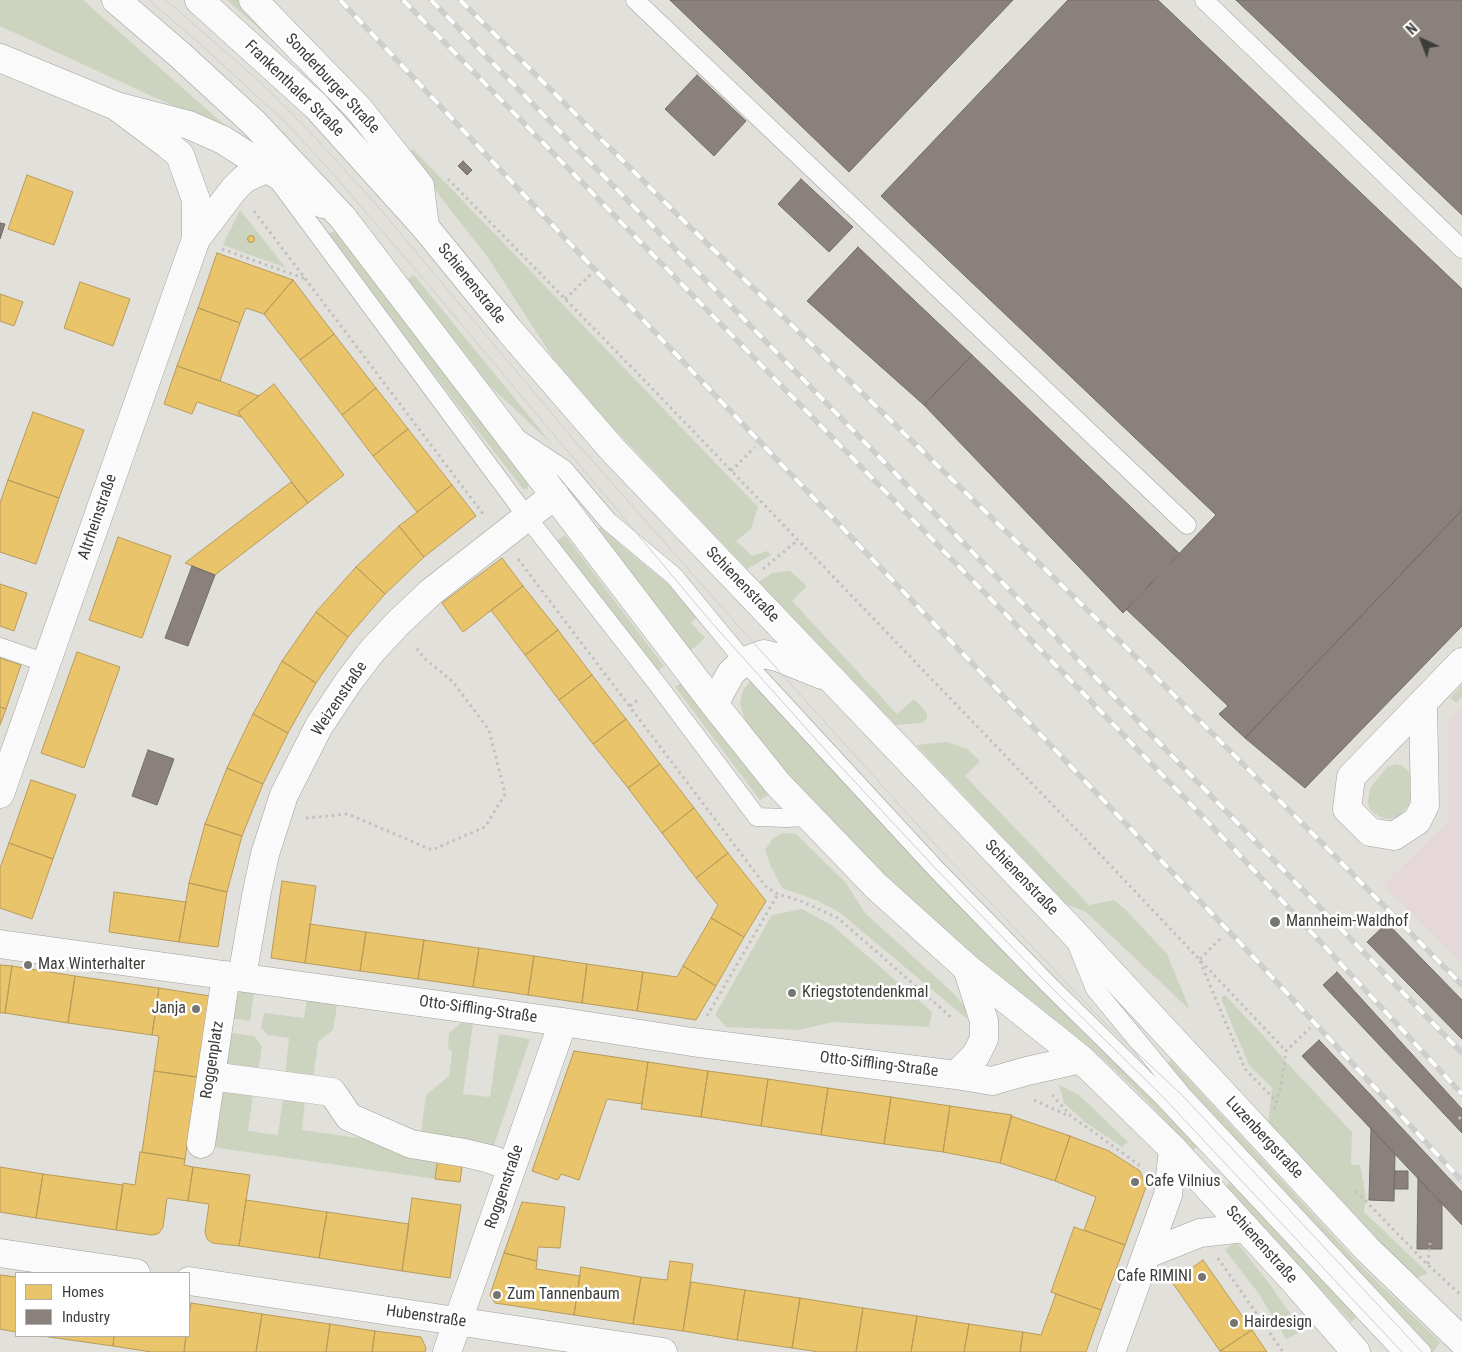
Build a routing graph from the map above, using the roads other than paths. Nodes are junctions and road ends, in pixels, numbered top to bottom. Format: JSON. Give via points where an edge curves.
{"nodes":[{"id":1,"x":116,"y":0,"type":"edge"},
{"id":2,"x":200,"y":0,"type":"edge"},
{"id":3,"x":253,"y":0,"type":"edge"},
{"id":4,"x":635,"y":0,"type":"edge"},
{"id":5,"x":1204,"y":0,"type":"edge"},
{"id":6,"x":0,"y":58,"type":"edge"},
{"id":7,"x":116,"y":106,"type":"junction"},
{"id":8,"x":268,"y":168,"type":"junction"},
{"id":9,"x":343,"y":218,"type":"junction"},
{"id":10,"x":425,"y":227,"type":"junction"},
{"id":11,"x":196,"y":240,"type":"junction"},
{"id":12,"x":1462,"y":249,"type":"edge"},
{"id":13,"x":505,"y":430,"type":"junction"},
{"id":14,"x":555,"y":495,"type":"junction"},
{"id":15,"x":527,"y":517,"type":"junction"},
{"id":16,"x":1187,"y":525,"type":"dead end"},
{"id":17,"x":0,"y":647,"type":"edge"},
{"id":18,"x":744,"y":661,"type":"junction"},
{"id":19,"x":1462,"y":662,"type":"edge"},
{"id":20,"x":46,"y":663,"type":"junction"},
{"id":21,"x":831,"y":678,"type":"junction"},
{"id":22,"x":1423,"y":703,"type":"dead end"},
{"id":23,"x":714,"y":704,"type":"junction"},
{"id":24,"x":0,"y":794,"type":"edge"},
{"id":25,"x":808,"y":817,"type":"junction"},
{"id":26,"x":1072,"y":930,"type":"junction"},
{"id":27,"x":0,"y":944,"type":"edge"},
{"id":28,"x":967,"y":968,"type":"junction"},
{"id":29,"x":234,"y":976,"type":"junction"},
{"id":30,"x":563,"y":1022,"type":"junction"},
{"id":31,"x":1081,"y":1059,"type":"junction"},
{"id":32,"x":956,"y":1075,"type":"junction"},
{"id":33,"x":211,"y":1076,"type":"junction"},
{"id":34,"x":201,"y":1144,"type":"dead end"},
{"id":35,"x":1173,"y":1149,"type":"junction"},
{"id":36,"x":512,"y":1167,"type":"junction"},
{"id":37,"x":1245,"y":1228,"type":"junction"},
{"id":38,"x":0,"y":1253,"type":"edge"},
{"id":39,"x":1147,"y":1254,"type":"junction"},
{"id":40,"x":129,"y":1272,"type":"edge"},
{"id":41,"x":190,"y":1281,"type":"edge"},
{"id":42,"x":458,"y":1321,"type":"junction"},
{"id":43,"x":1462,"y":1341,"type":"edge"},
{"id":44,"x":447,"y":1352,"type":"edge"},
{"id":45,"x":664,"y":1352,"type":"edge"},
{"id":46,"x":1111,"y":1352,"type":"edge"},
{"id":47,"x":1356,"y":1352,"type":"edge"},
{"id":48,"x":1402,"y":1352,"type":"edge"},
{"id":49,"x":1422,"y":1352,"type":"edge"}],
"edges":[{"from":1,"to":9,"type":"street","via":[[254,123]]},
{"from":2,"to":10,"type":"street","name":"Frankenthaler Straße","via":[[316,106]]},
{"from":3,"to":10,"type":"street","name":"Sonderburger Straße","via":[[359,109],[420,186]]},
{"from":4,"to":16,"type":"lane"},
{"from":5,"to":12,"type":"lane"},
{"from":6,"to":7,"type":"street"},
{"from":7,"to":8,"type":"street","name":"Schienenstraße","via":[[189,126],[223,140]]},
{"from":7,"to":11,"type":"street","name":"Altrheinstraße","via":[[180,155],[196,200]]},
{"from":8,"to":9,"type":"street","name":"Schienenstraße"},
{"from":8,"to":11,"type":"street","name":"Altrheinstraße","via":[[244,179],[234,189]]},
{"from":8,"to":15,"type":"lane","name":"Schienenstraße"},
{"from":9,"to":13,"type":"street","name":"Schienenstraße"},
{"from":10,"to":21,"type":"street","name":"Schienenstraße","via":[[612,449]]},
{"from":11,"to":20,"type":"street","name":"Altrheinstraße"},
{"from":13,"to":14,"type":"street","name":"Schienenstraße"},
{"from":13,"to":18,"type":"lane","via":[[564,469],[608,521],[674,576]]},
{"from":14,"to":15,"type":"street","name":"Weizenstraße"},
{"from":14,"to":23,"type":"street","name":"Schienenstraße"},
{"from":15,"to":25,"type":"lane","name":"Schienenstraße","via":[[757,817]]},
{"from":15,"to":29,"type":"street","name":"Weizenstraße","via":[[431,592],[398,623],[349,680],[319,726],[284,795],[265,854]]},
{"from":17,"to":20,"type":"lane"},
{"from":18,"to":21,"type":"street","via":[[764,654]]},
{"from":18,"to":23,"type":"street","via":[[731,673]]},
{"from":18,"to":48,"type":"lane","via":[[936,869],[1163,1097]]},
{"from":19,"to":22,"type":"street"},
{"from":20,"to":24,"type":"street","name":"Altrheinstraße"},
{"from":21,"to":26,"type":"street","name":"Schienenstraße"},
{"from":23,"to":25,"type":"street","name":"Schienenstraße"},
{"from":25,"to":28,"type":"street","name":"Schienenstraße","via":[[876,886]]},
{"from":26,"to":43,"type":"street","name":"Luzenbergstraße","via":[[1368,1250]]},
{"from":26,"to":49,"type":"lane","via":[[1094,989],[1182,1096]]},
{"from":27,"to":29,"type":"street","name":"Otto-Siffling-Straße"},
{"from":28,"to":31,"type":"street","name":"Schienenstraße"},
{"from":28,"to":32,"type":"street","name":"Otto-Siffling-Straße","via":[[984,1021],[984,1039],[976,1055]]},
{"from":29,"to":30,"type":"street","name":"Otto-Siffling-Straße"},
{"from":29,"to":33,"type":"street","name":"Roggenplatz"},
{"from":30,"to":32,"type":"street","name":"Otto-Siffling-Straße","via":[[692,1042]]},
{"from":30,"to":36,"type":"street","name":"Roggenstraße"},
{"from":31,"to":32,"type":"street","name":"Otto-Siffling-Straße","via":[[992,1081]]},
{"from":31,"to":35,"type":"street","name":"Schienenstraße"},
{"from":33,"to":34,"type":"street","name":"Roggenplatz"},
{"from":33,"to":36,"type":"street","via":[[332,1092],[349,1117],[411,1144],[465,1153]]},
{"from":35,"to":37,"type":"street","name":"Schienenstraße"},
{"from":35,"to":39,"type":"street","via":[[1168,1195]]},
{"from":36,"to":42,"type":"street","name":"Roggenstraße"},
{"from":37,"to":39,"type":"street","via":[[1200,1233]]},
{"from":37,"to":47,"type":"street","name":"Schienenstraße"},
{"from":38,"to":40,"type":"street"},
{"from":39,"to":46,"type":"street"},
{"from":41,"to":42,"type":"street","name":"Hubenstraße"},
{"from":42,"to":44,"type":"street","name":"Roggenstraße"},
{"from":42,"to":45,"type":"street","name":"Hubenstraße"}]}
